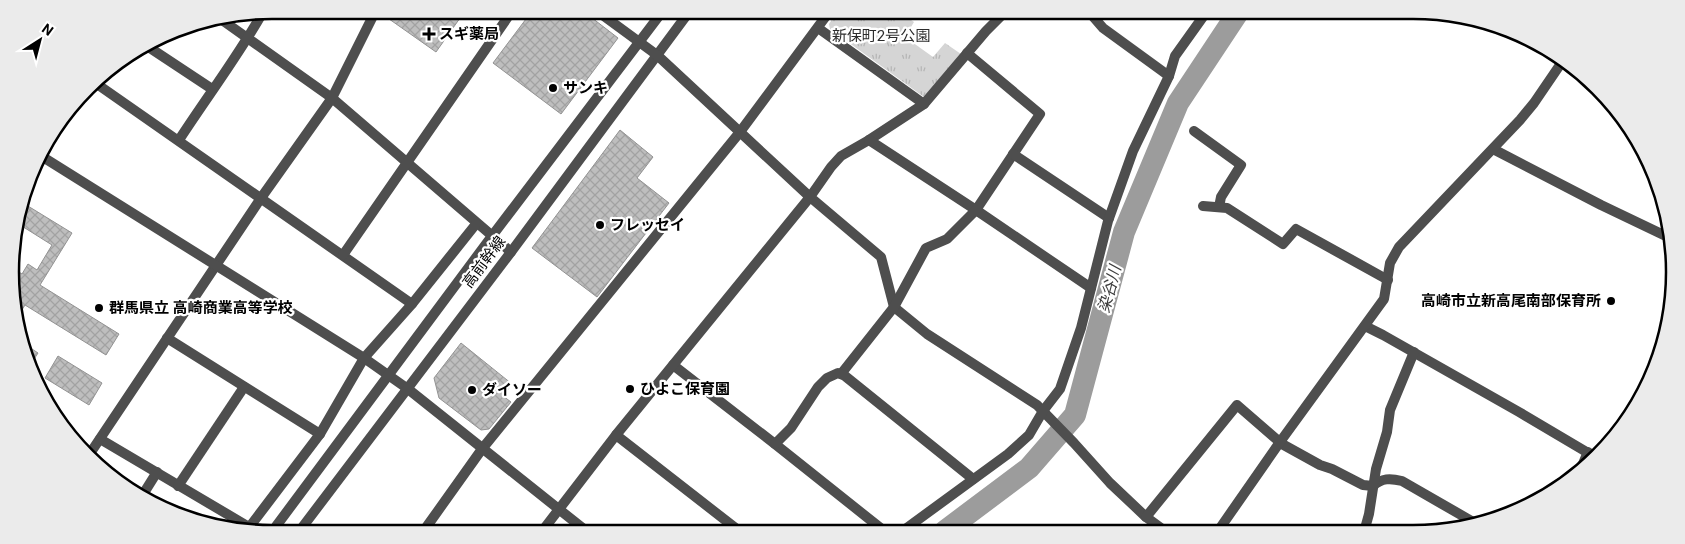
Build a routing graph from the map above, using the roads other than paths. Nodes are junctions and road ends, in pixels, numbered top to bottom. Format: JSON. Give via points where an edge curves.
{"nodes":[{"id":1,"x":259,"y":19,"type":"edge"},
{"id":2,"x":372,"y":19,"type":"edge"},
{"id":3,"x":506,"y":19,"type":"edge"},
{"id":4,"x":608,"y":19,"type":"edge"},
{"id":5,"x":657,"y":19,"type":"edge"},
{"id":6,"x":684,"y":19,"type":"edge"},
{"id":7,"x":824,"y":19,"type":"edge"},
{"id":8,"x":998,"y":19,"type":"edge"},
{"id":9,"x":1095,"y":19,"type":"edge"},
{"id":10,"x":1202,"y":19,"type":"edge"},
{"id":11,"x":227,"y":23,"type":"edge"},
{"id":12,"x":818,"y":28,"type":"junction"},
{"id":13,"x":248,"y":38,"type":"junction"},
{"id":14,"x":639,"y":42,"type":"junction"},
{"id":15,"x":152,"y":49,"type":"edge"},
{"id":16,"x":967,"y":53,"type":"junction"},
{"id":17,"x":657,"y":55,"type":"junction"},
{"id":18,"x":1560,"y":65,"type":"edge"},
{"id":19,"x":1169,"y":76,"type":"junction"},
{"id":20,"x":100,"y":86,"type":"edge"},
{"id":21,"x":212,"y":89,"type":"junction"},
{"id":22,"x":332,"y":98,"type":"junction"},
{"id":23,"x":924,"y":104,"type":"junction"},
{"id":24,"x":1194,"y":131,"type":"dead end"},
{"id":25,"x":740,"y":132,"type":"junction"},
{"id":26,"x":179,"y":140,"type":"junction"},
{"id":27,"x":869,"y":140,"type":"junction"},
{"id":28,"x":1494,"y":149,"type":"junction"},
{"id":29,"x":1013,"y":154,"type":"junction"},
{"id":30,"x":46,"y":159,"type":"edge"},
{"id":31,"x":406,"y":162,"type":"junction"},
{"id":32,"x":810,"y":196,"type":"junction"},
{"id":33,"x":262,"y":198,"type":"junction"},
{"id":34,"x":1203,"y":206,"type":"dead end"},
{"id":35,"x":1219,"y":207,"type":"junction"},
{"id":36,"x":976,"y":210,"type":"junction"},
{"id":37,"x":1109,"y":218,"type":"junction"},
{"id":38,"x":476,"y":224,"type":"junction"},
{"id":39,"x":1663,"y":235,"type":"edge"},
{"id":40,"x":492,"y":236,"type":"junction"},
{"id":41,"x":511,"y":252,"type":"junction"},
{"id":42,"x":343,"y":255,"type":"junction"},
{"id":43,"x":217,"y":265,"type":"junction"},
{"id":44,"x":1388,"y":280,"type":"junction"},
{"id":45,"x":1091,"y":288,"type":"junction"},
{"id":46,"x":412,"y":304,"type":"junction"},
{"id":47,"x":894,"y":307,"type":"junction"},
{"id":48,"x":1365,"y":326,"type":"junction"},
{"id":49,"x":167,"y":338,"type":"junction"},
{"id":50,"x":1414,"y":352,"type":"junction"},
{"id":51,"x":364,"y":358,"type":"junction"},
{"id":52,"x":673,"y":365,"type":"junction"},
{"id":53,"x":841,"y":374,"type":"junction"},
{"id":54,"x":389,"y":376,"type":"junction"},
{"id":55,"x":244,"y":387,"type":"junction"},
{"id":56,"x":408,"y":389,"type":"junction"},
{"id":57,"x":1043,"y":411,"type":"junction"},
{"id":58,"x":320,"y":434,"type":"junction"},
{"id":59,"x":616,"y":435,"type":"junction"},
{"id":60,"x":100,"y":438,"type":"junction"},
{"id":61,"x":1280,"y":442,"type":"junction"},
{"id":62,"x":775,"y":444,"type":"junction"},
{"id":63,"x":92,"y":450,"type":"edge"},
{"id":64,"x":482,"y":450,"type":"junction"},
{"id":65,"x":1589,"y":453,"type":"edge"},
{"id":66,"x":157,"y":472,"type":"junction"},
{"id":67,"x":973,"y":479,"type":"junction"},
{"id":68,"x":178,"y":486,"type":"junction"},
{"id":69,"x":1373,"y":486,"type":"junction"},
{"id":70,"x":145,"y":491,"type":"edge"},
{"id":71,"x":559,"y":509,"type":"junction"},
{"id":72,"x":1146,"y":517,"type":"junction"},
{"id":73,"x":1470,"y":519,"type":"edge"},
{"id":74,"x":241,"y":523,"type":"edge"},
{"id":75,"x":252,"y":525,"type":"edge"},
{"id":76,"x":277,"y":525,"type":"edge"},
{"id":77,"x":304,"y":525,"type":"edge"},
{"id":78,"x":428,"y":525,"type":"edge"},
{"id":79,"x":547,"y":525,"type":"edge"},
{"id":80,"x":579,"y":525,"type":"edge"},
{"id":81,"x":732,"y":525,"type":"edge"},
{"id":82,"x":876,"y":525,"type":"edge"},
{"id":83,"x":911,"y":525,"type":"edge"},
{"id":84,"x":1157,"y":525,"type":"edge"},
{"id":85,"x":1222,"y":525,"type":"edge"},
{"id":86,"x":1365,"y":525,"type":"edge"}],
"edges":[{"from":1,"to":13,"type":"street"},
{"from":2,"to":22,"type":"street"},
{"from":3,"to":31,"type":"street"},
{"from":4,"to":14,"type":"street"},
{"from":5,"to":14,"type":"street","name":"高前幹線"},
{"from":6,"to":17,"type":"street","name":"高前幹線"},
{"from":7,"to":12,"type":"street"},
{"from":8,"to":16,"type":"street"},
{"from":9,"to":19,"type":"street"},
{"from":10,"to":19,"type":"street","via":[[1176,56]]},
{"from":11,"to":13,"type":"street"},
{"from":12,"to":23,"type":"street"},
{"from":12,"to":25,"type":"street"},
{"from":13,"to":21,"type":"street"},
{"from":13,"to":22,"type":"street"},
{"from":14,"to":17,"type":"street"},
{"from":14,"to":40,"type":"street","name":"高前幹線"},
{"from":15,"to":21,"type":"street"},
{"from":16,"to":23,"type":"street"},
{"from":16,"to":29,"type":"street","via":[[1040,114]]},
{"from":17,"to":25,"type":"street"},
{"from":17,"to":41,"type":"street","name":"高前幹線"},
{"from":18,"to":28,"type":"street","via":[[1534,103]]},
{"from":19,"to":37,"type":"street","via":[[1133,151]]},
{"from":20,"to":26,"type":"street"},
{"from":21,"to":26,"type":"street"},
{"from":22,"to":31,"type":"street"},
{"from":22,"to":33,"type":"street"},
{"from":23,"to":27,"type":"street"},
{"from":24,"to":35,"type":"street","via":[[1241,166],[1220,197]]},
{"from":25,"to":32,"type":"street"},
{"from":25,"to":64,"type":"street"},
{"from":26,"to":33,"type":"street"},
{"from":27,"to":32,"type":"street","via":[[841,156]]},
{"from":27,"to":36,"type":"street"},
{"from":28,"to":39,"type":"street"},
{"from":28,"to":44,"type":"street","via":[[1399,247],[1390,263]]},
{"from":29,"to":36,"type":"street"},
{"from":29,"to":37,"type":"street"},
{"from":30,"to":43,"type":"street"},
{"from":31,"to":38,"type":"street"},
{"from":31,"to":42,"type":"street"},
{"from":32,"to":47,"type":"street","via":[[881,258]]},
{"from":32,"to":52,"type":"street"},
{"from":33,"to":42,"type":"street"},
{"from":33,"to":43,"type":"street"},
{"from":34,"to":35,"type":"street"},
{"from":35,"to":44,"type":"street","via":[[1227,208],[1284,244],[1296,229]]},
{"from":36,"to":45,"type":"street"},
{"from":36,"to":47,"type":"street","via":[[947,239],[926,248]]},
{"from":37,"to":45,"type":"street"},
{"from":38,"to":40,"type":"street"},
{"from":38,"to":46,"type":"street"},
{"from":40,"to":41,"type":"street"},
{"from":40,"to":54,"type":"street","name":"高前幹線"},
{"from":41,"to":56,"type":"street","name":"高前幹線"},
{"from":42,"to":46,"type":"street"},
{"from":43,"to":49,"type":"street"},
{"from":43,"to":51,"type":"street"},
{"from":44,"to":48,"type":"street","via":[[1384,299]]},
{"from":45,"to":57,"type":"street","via":[[1060,389]]},
{"from":46,"to":51,"type":"street"},
{"from":47,"to":53,"type":"street"},
{"from":47,"to":57,"type":"street","via":[[927,334]]},
{"from":48,"to":50,"type":"street"},
{"from":48,"to":61,"type":"street"},
{"from":49,"to":55,"type":"street"},
{"from":49,"to":60,"type":"street"},
{"from":50,"to":65,"type":"street"},
{"from":50,"to":69,"type":"street","via":[[1390,410]]},
{"from":51,"to":54,"type":"street"},
{"from":51,"to":58,"type":"street"},
{"from":52,"to":59,"type":"street"},
{"from":52,"to":62,"type":"street"},
{"from":53,"to":62,"type":"street","via":[[827,378],[818,387],[796,422]]},
{"from":53,"to":67,"type":"street"},
{"from":54,"to":56,"type":"street"},
{"from":54,"to":76,"type":"street","name":"高前幹線"},
{"from":55,"to":58,"type":"street"},
{"from":55,"to":68,"type":"street"},
{"from":56,"to":64,"type":"street"},
{"from":56,"to":77,"type":"street","name":"高前幹線"},
{"from":57,"to":67,"type":"street","via":[[1029,435]]},
{"from":57,"to":72,"type":"street"},
{"from":58,"to":75,"type":"street"},
{"from":59,"to":71,"type":"street"},
{"from":59,"to":81,"type":"street"},
{"from":60,"to":63,"type":"street"},
{"from":60,"to":66,"type":"street"},
{"from":61,"to":69,"type":"street","via":[[1320,465],[1363,485]]},
{"from":61,"to":72,"type":"street","via":[[1236,405]]},
{"from":61,"to":85,"type":"street"},
{"from":62,"to":82,"type":"street"},
{"from":64,"to":71,"type":"street"},
{"from":64,"to":78,"type":"street"},
{"from":66,"to":68,"type":"street"},
{"from":66,"to":70,"type":"street"},
{"from":67,"to":83,"type":"street"},
{"from":68,"to":74,"type":"street"},
{"from":69,"to":73,"type":"street","via":[[1390,478],[1402,481]]},
{"from":69,"to":86,"type":"street"},
{"from":71,"to":79,"type":"street"},
{"from":71,"to":80,"type":"street"},
{"from":72,"to":84,"type":"street"}]}
